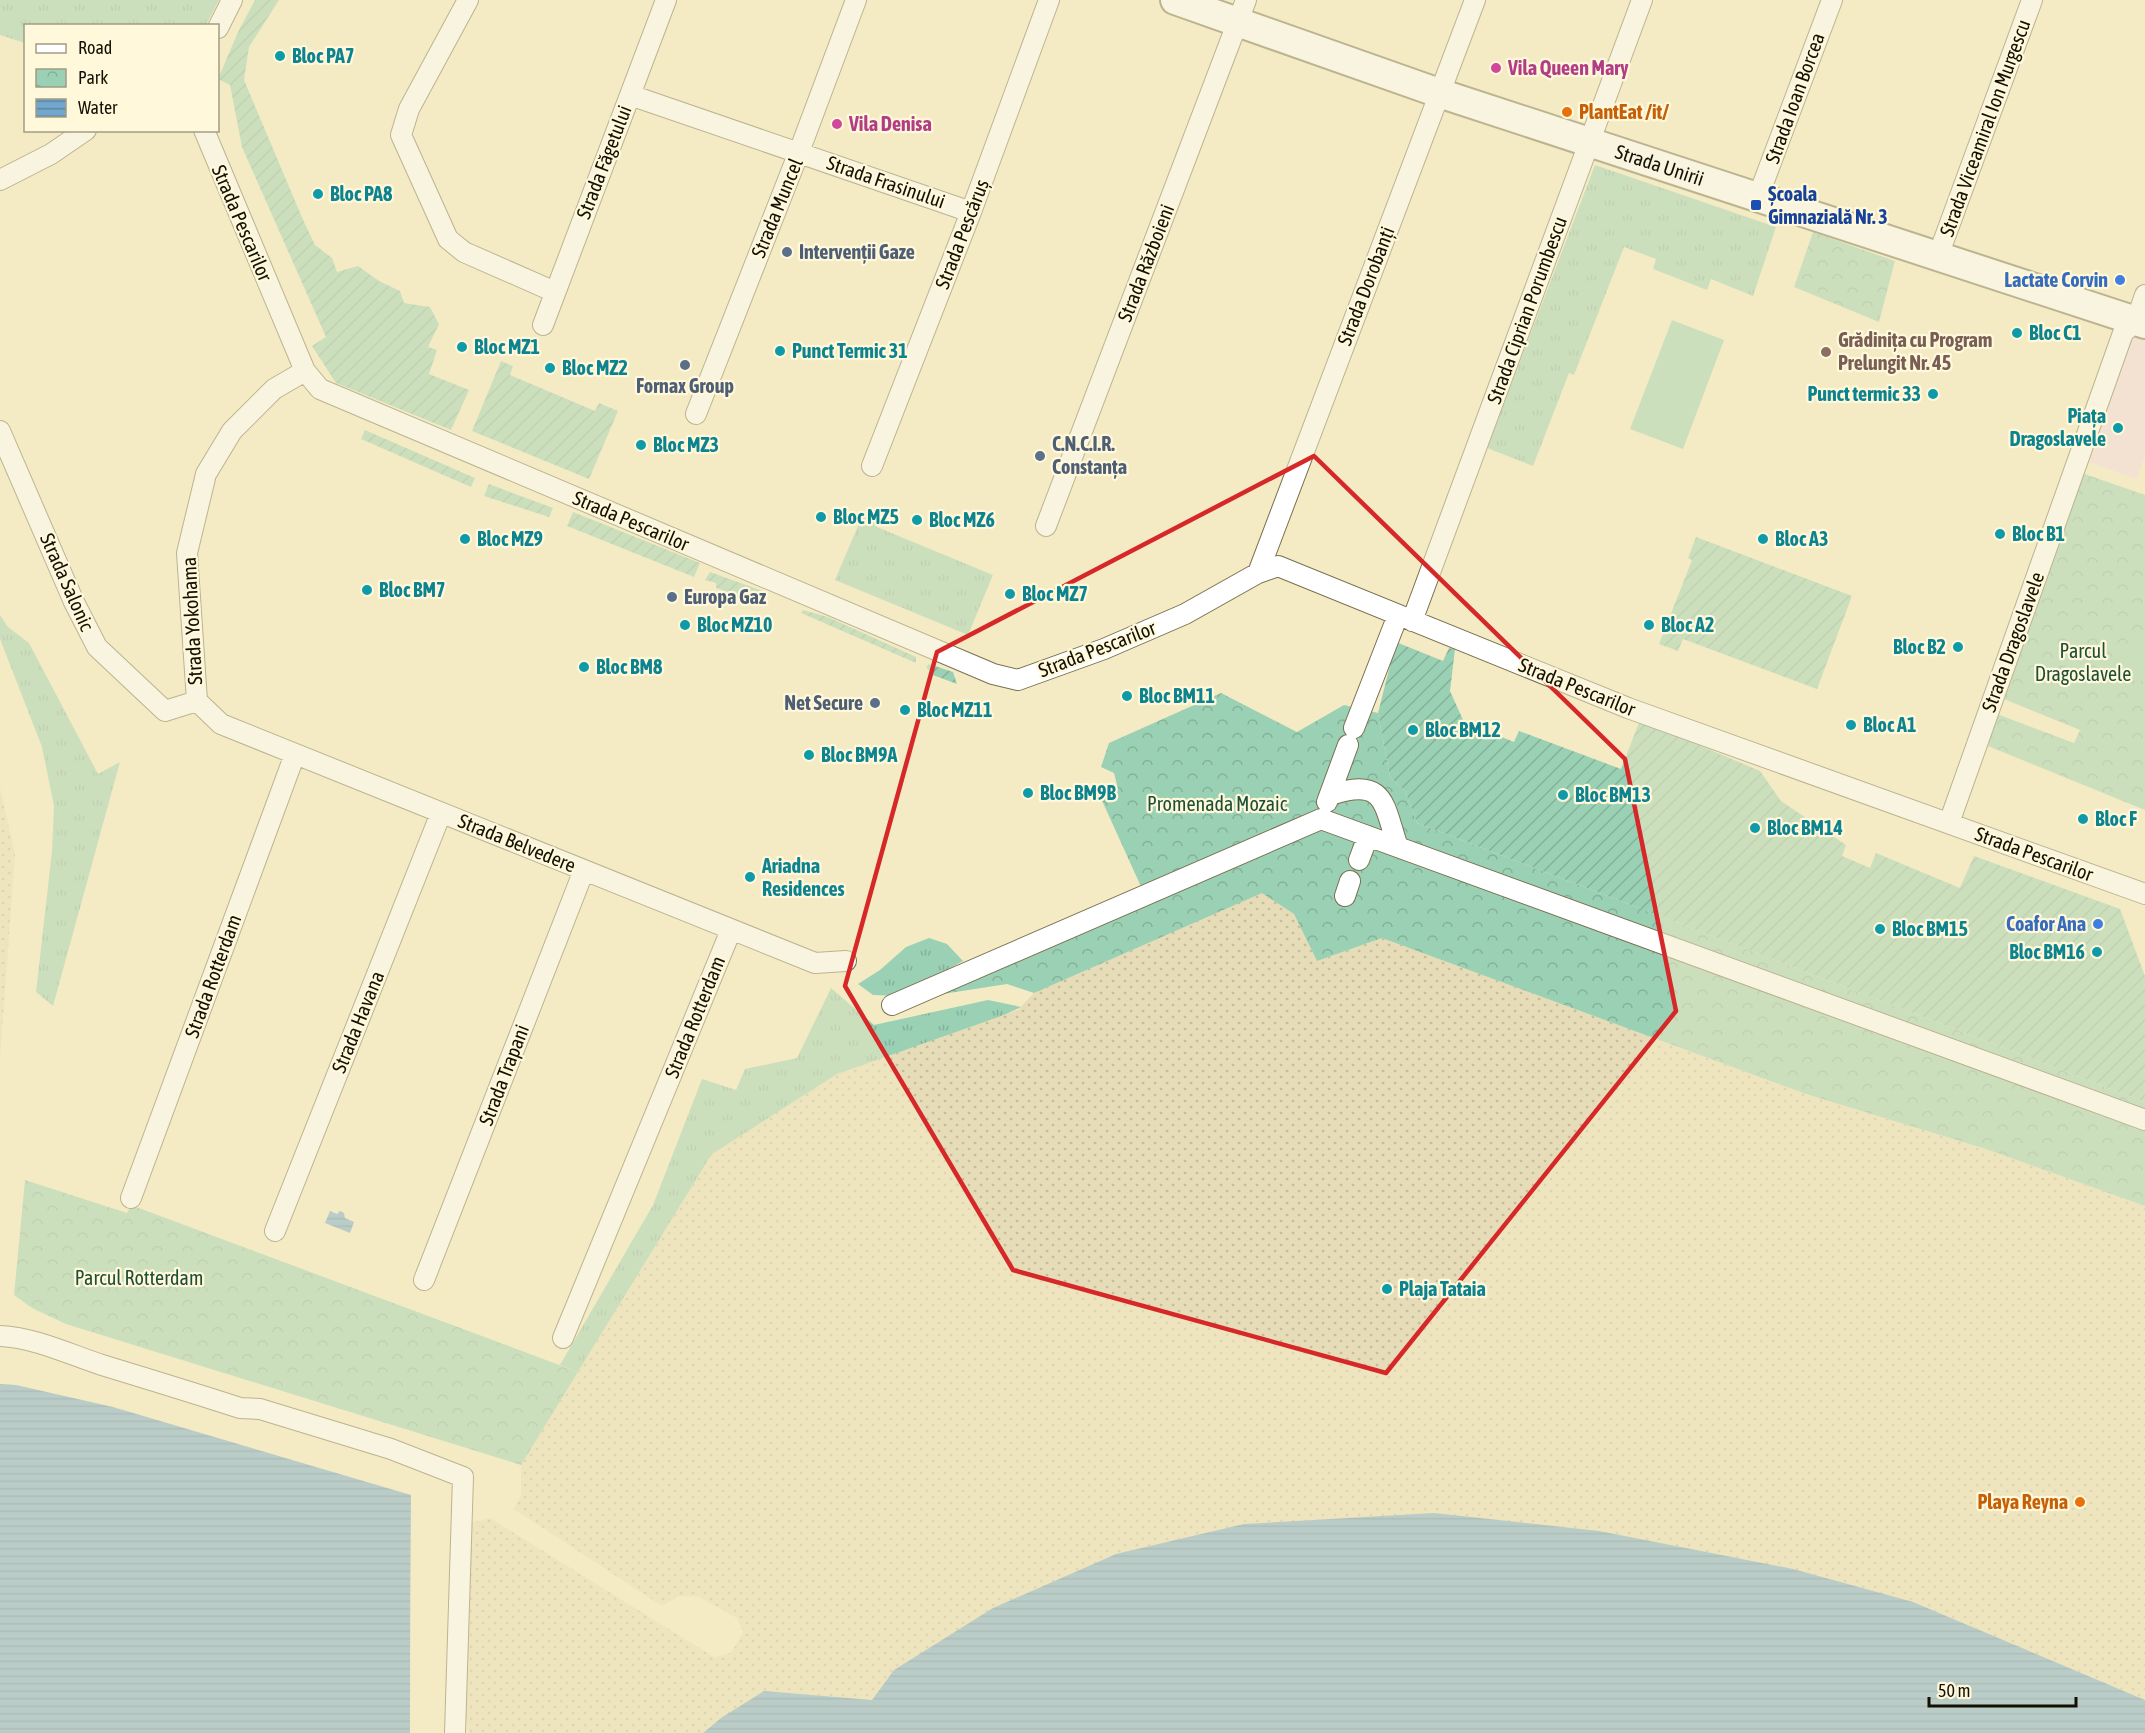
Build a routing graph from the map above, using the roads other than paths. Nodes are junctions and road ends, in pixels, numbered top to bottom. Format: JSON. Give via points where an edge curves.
{"nodes":[{"id":1,"x":232,"y":0,"type":"edge"},
{"id":2,"x":468,"y":0,"type":"edge"},
{"id":3,"x":666,"y":0,"type":"edge"},
{"id":4,"x":856,"y":0,"type":"edge"},
{"id":5,"x":1049,"y":0,"type":"edge"},
{"id":6,"x":1175,"y":0,"type":"edge"},
{"id":7,"x":1475,"y":0,"type":"edge"},
{"id":8,"x":1642,"y":0,"type":"edge"},
{"id":9,"x":1832,"y":0,"type":"edge"},
{"id":10,"x":2032,"y":0,"type":"edge"},
{"id":11,"x":1242,"y":10,"type":"edge"},
{"id":12,"x":219,"y":26,"type":"edge"},
{"id":13,"x":1439,"y":93,"type":"junction"},
{"id":14,"x":630,"y":95,"type":"junction"},
{"id":15,"x":83,"y":132,"type":"edge"},
{"id":16,"x":205,"y":132,"type":"edge"},
{"id":17,"x":1590,"y":141,"type":"junction"},
{"id":18,"x":799,"y":152,"type":"junction"},
{"id":19,"x":0,"y":180,"type":"edge"},
{"id":20,"x":1758,"y":197,"type":"junction"},
{"id":21,"x":971,"y":212,"type":"junction"},
{"id":22,"x":1938,"y":256,"type":"junction"},
{"id":23,"x":555,"y":292,"type":"junction"},
{"id":24,"x":2142,"y":313,"type":"edge"},
{"id":25,"x":543,"y":325,"type":"dead end"},
{"id":26,"x":304,"y":371,"type":"junction"},
{"id":27,"x":696,"y":414,"type":"dead end"},
{"id":28,"x":0,"y":431,"type":"edge"},
{"id":29,"x":872,"y":466,"type":"dead end"},
{"id":30,"x":1046,"y":526,"type":"dead end"},
{"id":31,"x":1258,"y":573,"type":"junction"},
{"id":32,"x":1405,"y":618,"type":"junction"},
{"id":33,"x":197,"y":701,"type":"junction"},
{"id":34,"x":165,"y":711,"type":"joint"},
{"id":35,"x":295,"y":754,"type":"junction"},
{"id":36,"x":1330,"y":795,"type":"junction"},
{"id":37,"x":441,"y":813,"type":"junction"},
{"id":38,"x":1321,"y":819,"type":"junction"},
{"id":39,"x":1949,"y":824,"type":"junction"},
{"id":40,"x":1368,"y":836,"type":"junction"},
{"id":41,"x":1398,"y":847,"type":"junction"},
{"id":42,"x":1359,"y":860,"type":"dead end"},
{"id":43,"x":584,"y":870,"type":"junction"},
{"id":44,"x":2145,"y":894,"type":"edge"},
{"id":45,"x":731,"y":930,"type":"junction"},
{"id":46,"x":846,"y":961,"type":"dead end"},
{"id":47,"x":892,"y":1005,"type":"dead end"},
{"id":48,"x":2145,"y":1120,"type":"edge"},
{"id":49,"x":131,"y":1198,"type":"dead end"},
{"id":50,"x":275,"y":1231,"type":"dead end"},
{"id":51,"x":424,"y":1280,"type":"dead end"},
{"id":52,"x":0,"y":1336,"type":"edge"},
{"id":53,"x":563,"y":1338,"type":"dead end"},
{"id":54,"x":455,"y":1733,"type":"edge"}],
"edges":[{"from":1,"to":12,"type":"street"},
{"from":2,"to":23,"type":"street","via":[[408,109],[401,135],[448,239],[464,252]]},
{"from":3,"to":14,"type":"street","name":"Strada Făgetului"},
{"from":4,"to":18,"type":"street","name":"Strada Muncel"},
{"from":5,"to":21,"type":"street","name":"Strada Pescăruș"},
{"from":6,"to":11,"type":"street","name":"Strada Unirii"},
{"from":7,"to":13,"type":"street","name":"Strada Dorobanți"},
{"from":8,"to":17,"type":"street","name":"Strada Ciprian Porumbescu"},
{"from":9,"to":20,"type":"street","name":"Strada Ioan Borcea"},
{"from":10,"to":22,"type":"street","name":"Strada Viceamiral Ion Murgescu"},
{"from":11,"to":13,"type":"street","name":"Strada Unirii"},
{"from":11,"to":30,"type":"street","name":"Strada Războieni"},
{"from":13,"to":17,"type":"street","name":"Strada Unirii"},
{"from":13,"to":31,"type":"street","name":"Strada Dorobanți"},
{"from":14,"to":18,"type":"street","name":"Strada Frasinului"},
{"from":14,"to":23,"type":"street","name":"Strada Făgetului"},
{"from":15,"to":19,"type":"street"},
{"from":16,"to":26,"type":"street","name":"Strada Pescarilor"},
{"from":17,"to":20,"type":"street","name":"Strada Unirii"},
{"from":17,"to":32,"type":"street","name":"Strada Ciprian Porumbescu"},
{"from":18,"to":21,"type":"street","name":"Strada Frasinului"},
{"from":18,"to":27,"type":"street","name":"Strada Muncel"},
{"from":20,"to":22,"type":"street","name":"Strada Unirii"},
{"from":21,"to":29,"type":"street","name":"Strada Pescăruș"},
{"from":22,"to":24,"type":"street","name":"Strada Unirii"},
{"from":23,"to":25,"type":"street","name":"Strada Făgetului"},
{"from":24,"to":39,"type":"street","name":"Strada Dragoslavele","via":[[2123,333]]},
{"from":26,"to":31,"type":"street","name":"Strada Pescarilor","via":[[320,389],[356,405],[993,674],[1018,680],[1185,614]]},
{"from":26,"to":33,"type":"street","name":"Strada Yokohama","via":[[274,390],[232,431],[206,474],[187,553]]},
{"from":28,"to":34,"type":"street","name":"Strada Salonic","via":[[96,647]]},
{"from":31,"to":32,"type":"street","name":"Strada Pescarilor","via":[[1278,566]]},
{"from":32,"to":36,"type":"street","name":"Strada Ciprian Porumbescu","via":[[1351,736]]},
{"from":32,"to":39,"type":"street","name":"Strada Pescarilor","via":[[1628,708]]},
{"from":33,"to":34,"type":"street","name":"Strada Yokohama"},
{"from":33,"to":35,"type":"street","name":"Strada Belvedere","via":[[221,724]]},
{"from":35,"to":37,"type":"street","name":"Strada Belvedere"},
{"from":35,"to":49,"type":"street","name":"Strada Rotterdam"},
{"from":36,"to":38,"type":"street","name":"Strada Ciprian Porumbescu"},
{"from":36,"to":41,"type":"street","via":[[1353,788],[1375,793],[1386,809]]},
{"from":37,"to":43,"type":"street","name":"Strada Belvedere"},
{"from":37,"to":50,"type":"street","name":"Strada Havana"},
{"from":38,"to":40,"type":"street"},
{"from":38,"to":47,"type":"street"},
{"from":39,"to":44,"type":"street","name":"Strada Pescarilor"},
{"from":40,"to":41,"type":"street"},
{"from":40,"to":42,"type":"street"},
{"from":41,"to":48,"type":"street"},
{"from":43,"to":45,"type":"street","name":"Strada Belvedere"},
{"from":43,"to":51,"type":"street","name":"Strada Trapani"},
{"from":45,"to":46,"type":"street","name":"Strada Belvedere","via":[[814,963]]},
{"from":45,"to":53,"type":"street","name":"Strada Rotterdam"},
{"from":52,"to":54,"type":"street","via":[[53,1346],[240,1408],[260,1409],[391,1449],[463,1477]]}]}
